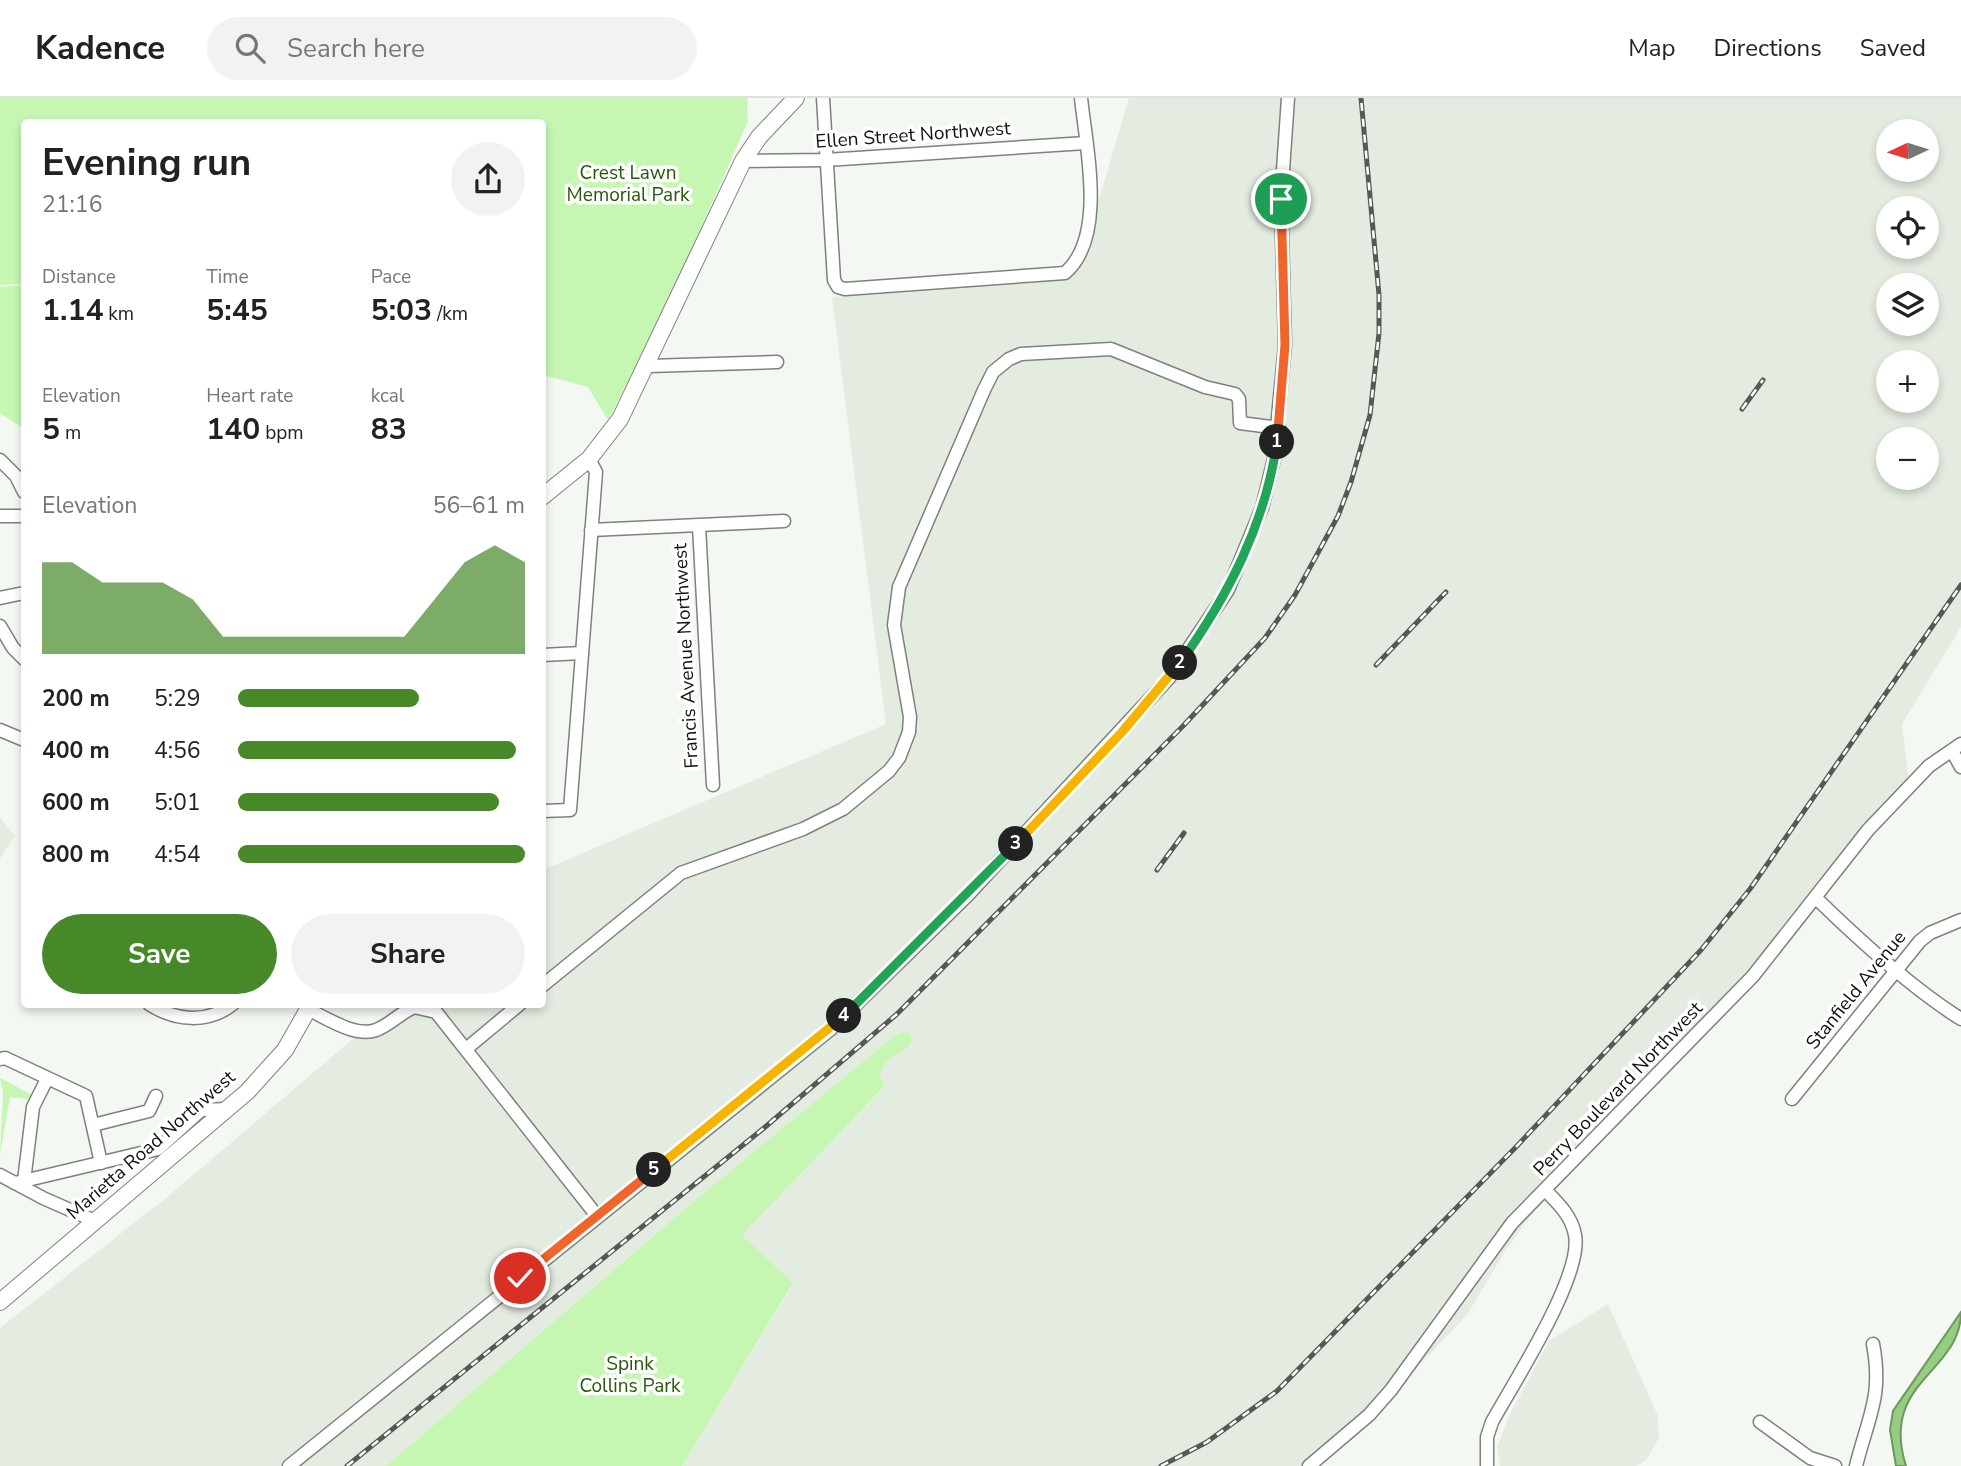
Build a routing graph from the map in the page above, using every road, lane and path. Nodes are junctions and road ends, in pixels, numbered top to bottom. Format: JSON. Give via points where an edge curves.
{"nodes":[{"id":1,"x":796,"y":98,"type":"edge"},
{"id":2,"x":823,"y":98,"type":"edge"},
{"id":3,"x":1082,"y":98,"type":"edge"},
{"id":4,"x":1288,"y":98,"type":"edge"},
{"id":5,"x":1086,"y":143,"type":"junction"},
{"id":6,"x":743,"y":160,"type":"junction"},
{"id":7,"x":826,"y":160,"type":"junction"},
{"id":8,"x":777,"y":362,"type":"dead end"},
{"id":9,"x":648,"y":366,"type":"junction"},
{"id":10,"x":1279,"y":428,"type":"junction"},
{"id":11,"x":589,"y":459,"type":"junction"},
{"id":12,"x":0,"y":460,"type":"edge"},
{"id":13,"x":21,"y":486,"type":"edge"},
{"id":14,"x":546,"y":494,"type":"edge"},
{"id":15,"x":784,"y":521,"type":"dead end"},
{"id":16,"x":699,"y":526,"type":"junction"},
{"id":17,"x":592,"y":530,"type":"junction"},
{"id":18,"x":21,"y":594,"type":"edge"},
{"id":19,"x":0,"y":598,"type":"edge"},
{"id":20,"x":0,"y":625,"type":"edge"},
{"id":21,"x":582,"y":653,"type":"junction"},
{"id":22,"x":546,"y":654,"type":"edge"},
{"id":23,"x":21,"y":656,"type":"edge"},
{"id":24,"x":0,"y":730,"type":"edge"},
{"id":25,"x":21,"y":739,"type":"edge"},
{"id":26,"x":1956,"y":748,"type":"edge"},
{"id":27,"x":1961,"y":767,"type":"edge"},
{"id":28,"x":713,"y":785,"type":"dead end"},
{"id":29,"x":546,"y":811,"type":"edge"},
{"id":30,"x":1816,"y":898,"type":"junction"},
{"id":31,"x":1961,"y":920,"type":"edge"},
{"id":32,"x":1895,"y":970,"type":"junction"},
{"id":33,"x":546,"y":983,"type":"edge"},
{"id":34,"x":157,"y":1008,"type":"edge"},
{"id":35,"x":226,"y":1008,"type":"edge"},
{"id":36,"x":309,"y":1008,"type":"edge"},
{"id":37,"x":312,"y":1008,"type":"edge"},
{"id":38,"x":515,"y":1008,"type":"edge"},
{"id":39,"x":1961,"y":1019,"type":"edge"},
{"id":40,"x":466,"y":1049,"type":"junction"},
{"id":41,"x":0,"y":1059,"type":"edge"},
{"id":42,"x":47,"y":1079,"type":"junction"},
{"id":43,"x":156,"y":1096,"type":"dead end"},
{"id":44,"x":1793,"y":1099,"type":"dead end"},
{"id":45,"x":227,"y":1109,"type":"junction"},
{"id":46,"x":93,"y":1125,"type":"junction"},
{"id":47,"x":101,"y":1163,"type":"junction"},
{"id":48,"x":0,"y":1175,"type":"edge"},
{"id":49,"x":19,"y":1182,"type":"junction"},
{"id":50,"x":1546,"y":1191,"type":"junction"},
{"id":51,"x":597,"y":1216,"type":"junction"},
{"id":52,"x":95,"y":1221,"type":"junction"},
{"id":53,"x":0,"y":1302,"type":"edge"},
{"id":54,"x":1873,"y":1344,"type":"dead end"},
{"id":55,"x":1760,"y":1422,"type":"dead end"},
{"id":56,"x":289,"y":1466,"type":"edge"},
{"id":57,"x":1309,"y":1466,"type":"edge"},
{"id":58,"x":1487,"y":1466,"type":"edge"},
{"id":59,"x":1835,"y":1466,"type":"edge"},
{"id":60,"x":1856,"y":1466,"type":"edge"}],
"edges":[{"from":1,"to":6,"type":"main road"},
{"from":2,"to":7,"type":"street"},
{"from":3,"to":5,"type":"street"},
{"from":4,"to":10,"type":"street","via":[[1281,199],[1285,345]]},
{"from":5,"to":7,"type":"street","name":"Ellen Street Northwest"},
{"from":5,"to":7,"type":"street","via":[[1091,207],[1087,233],[1070,269],[1059,275],[841,289],[834,280]]},
{"from":6,"to":7,"type":"street","name":"Ellen Street Northwest"},
{"from":6,"to":9,"type":"main road"},
{"from":8,"to":9,"type":"street"},
{"from":9,"to":11,"type":"main road","via":[[620,419]]},
{"from":10,"to":33,"type":"street","via":[[1240,424],[1235,394],[1205,387],[1111,349],[1041,351],[1009,359],[993,372],[984,390],[899,587],[894,625],[910,717],[899,758],[866,791],[823,820],[681,873]]},
{"from":10,"to":51,"type":"street","via":[[1262,508],[1248,547],[1228,590],[1169,678],[967,896],[831,1029]]},
{"from":11,"to":14,"type":"main road"},
{"from":11,"to":17,"type":"street","via":[[596,472]]},
{"from":12,"to":13,"type":"street"},
{"from":15,"to":16,"type":"street"},
{"from":16,"to":17,"type":"street"},
{"from":16,"to":28,"type":"street","name":"Francis Avenue Northwest"},
{"from":17,"to":21,"type":"street"},
{"from":18,"to":19,"type":"street"},
{"from":20,"to":23,"type":"street"},
{"from":21,"to":22,"type":"street"},
{"from":21,"to":29,"type":"street","via":[[570,810]]},
{"from":24,"to":25,"type":"street"},
{"from":26,"to":27,"type":"street"},
{"from":26,"to":30,"type":"street","name":"Perry Boulevard Northwest","via":[[1929,766],[1868,830]]},
{"from":30,"to":32,"type":"street"},
{"from":30,"to":50,"type":"street","name":"Perry Boulevard Northwest","via":[[1735,995]]},
{"from":31,"to":32,"type":"street","name":"Stanfield Avenue","via":[[1930,933]]},
{"from":32,"to":39,"type":"street"},
{"from":32,"to":44,"type":"street","name":"Stanfield Avenue"},
{"from":34,"to":35,"type":"street","via":[[174,1016],[197,1018]]},
{"from":36,"to":45,"type":"main road","name":"Marietta Road Northwest","via":[[273,1066]]},
{"from":37,"to":40,"type":"street","via":[[364,1032],[379,1030],[406,1010],[429,1009]]},
{"from":38,"to":40,"type":"street"},
{"from":40,"to":51,"type":"street"},
{"from":41,"to":42,"type":"street"},
{"from":42,"to":46,"type":"street","via":[[86,1096]]},
{"from":42,"to":49,"type":"street","via":[[33,1107]]},
{"from":43,"to":46,"type":"street","via":[[149,1111]]},
{"from":45,"to":47,"type":"street","via":[[201,1110],[158,1149]]},
{"from":45,"to":52,"type":"main road","name":"Marietta Road Northwest"},
{"from":46,"to":47,"type":"street"},
{"from":47,"to":49,"type":"street"},
{"from":48,"to":49,"type":"street"},
{"from":49,"to":52,"type":"street"},
{"from":50,"to":57,"type":"street","name":"Perry Boulevard Northwest","via":[[1513,1223],[1369,1415]]},
{"from":50,"to":58,"type":"street","via":[[1570,1220],[1576,1236],[1574,1266],[1492,1422]]},
{"from":51,"to":56,"type":"street"},
{"from":52,"to":53,"type":"main road","name":"Marietta Road Northwest"},
{"from":54,"to":60,"type":"street","via":[[1877,1396]]},
{"from":55,"to":59,"type":"street","via":[[1810,1458]]}]}
